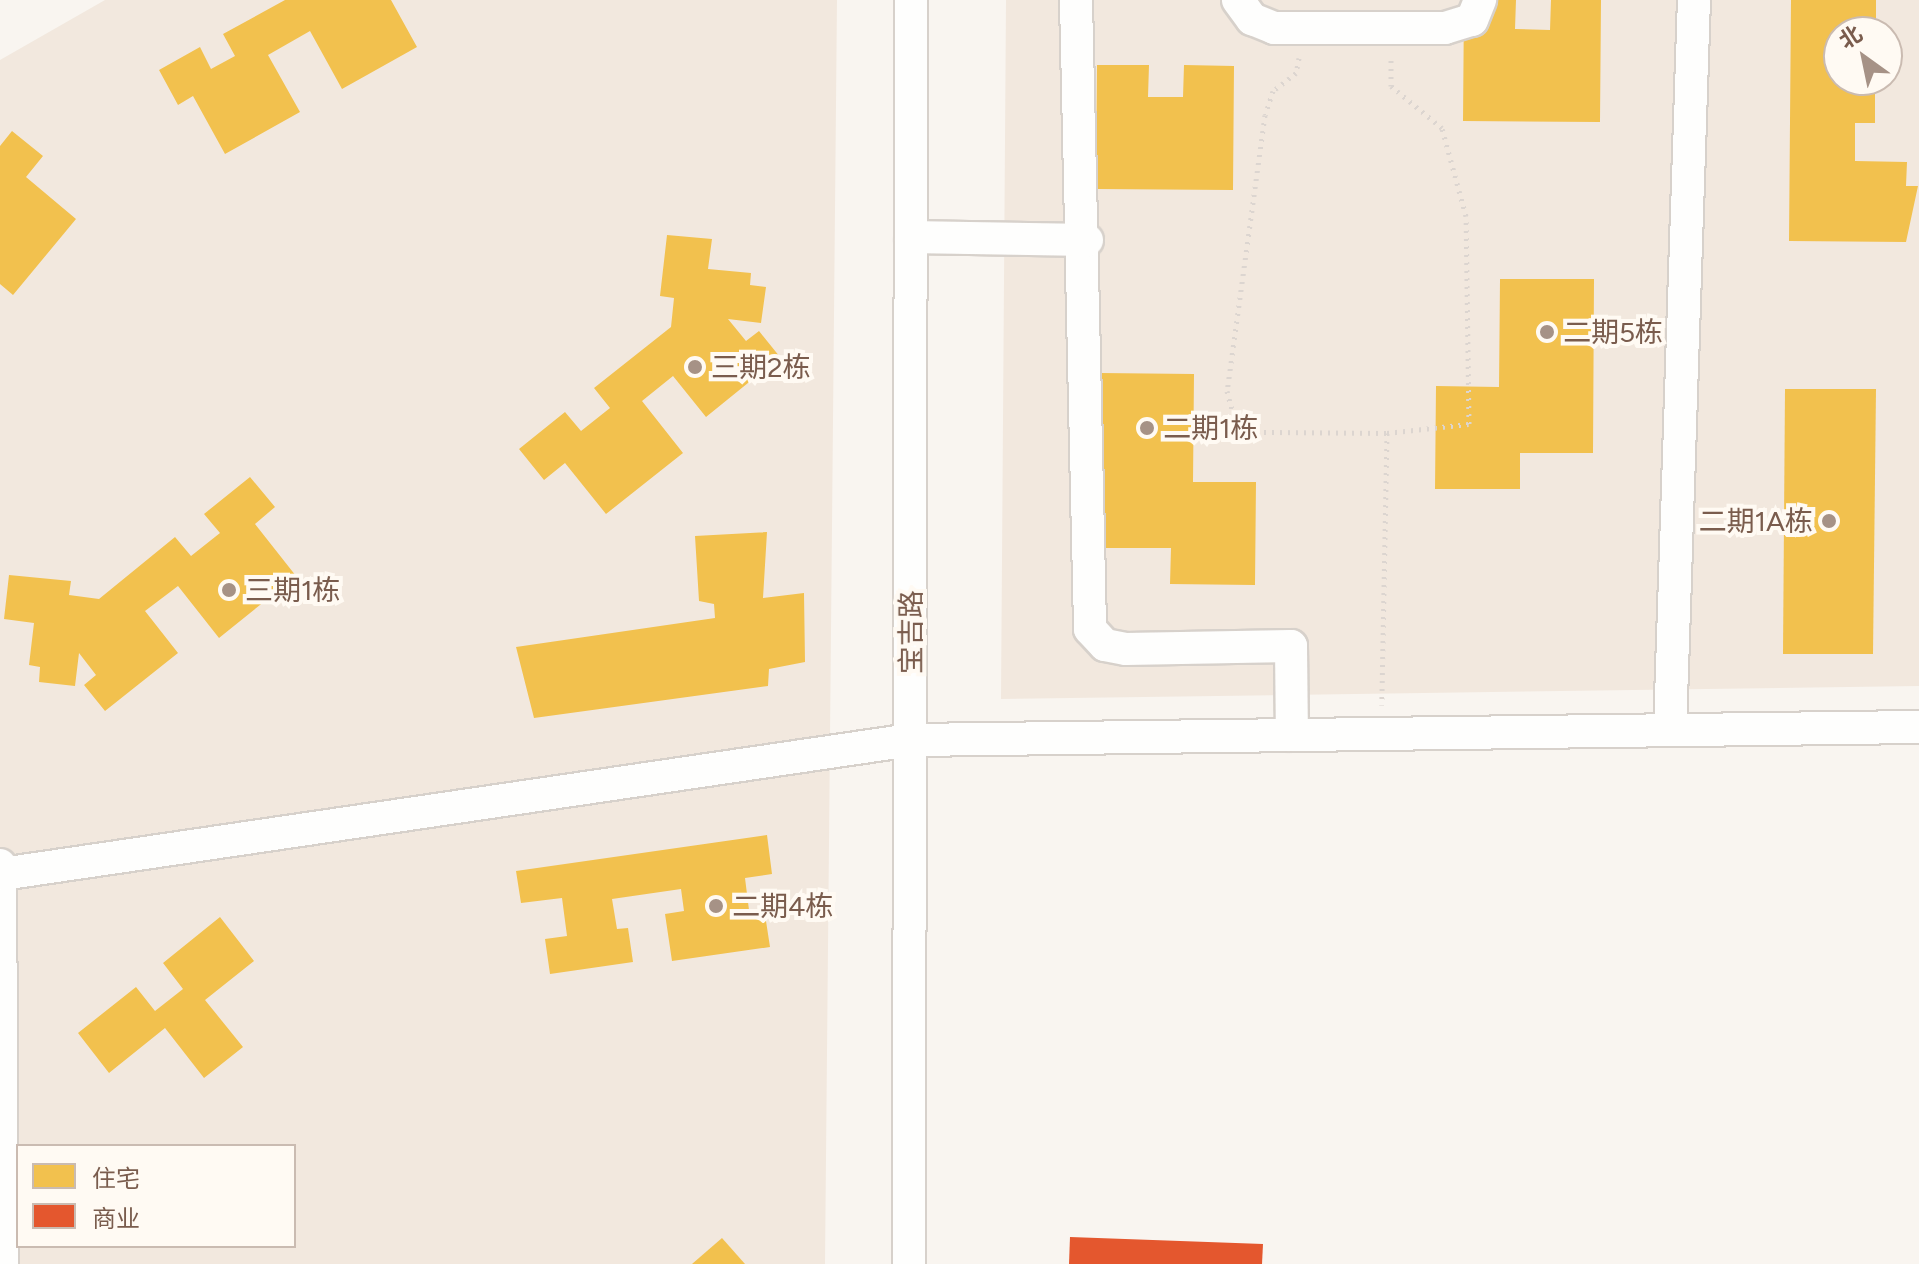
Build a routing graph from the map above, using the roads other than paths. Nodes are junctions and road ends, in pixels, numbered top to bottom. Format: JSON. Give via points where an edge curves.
{"nodes":[{"id":1,"x":911,"y":0,"type":"edge"},
{"id":2,"x":1076,"y":0,"type":"edge"},
{"id":3,"x":1238,"y":0,"type":"edge"},
{"id":4,"x":1480,"y":0,"type":"edge"},
{"id":5,"x":1694,"y":0,"type":"edge"},
{"id":6,"x":911,"y":237,"type":"junction"},
{"id":7,"x":1087,"y":240,"type":"junction"},
{"id":8,"x":1919,"y":727,"type":"edge"},
{"id":9,"x":1670,"y":730,"type":"junction"},
{"id":10,"x":1292,"y":735,"type":"junction"},
{"id":11,"x":911,"y":740,"type":"junction"},
{"id":12,"x":1,"y":869,"type":"edge"},
{"id":13,"x":2,"y":1264,"type":"edge"},
{"id":14,"x":909,"y":1264,"type":"edge"}],
"edges":[{"from":1,"to":6,"type":"street","name":"宝吉路"},
{"from":2,"to":7,"type":"street"},
{"from":3,"to":4,"type":"street","via":[[1252,19],[1304,28],[1445,28],[1472,20]]},
{"from":5,"to":9,"type":"street"},
{"from":6,"to":7,"type":"street"},
{"from":6,"to":11,"type":"street","name":"宝吉路"},
{"from":7,"to":10,"type":"street","via":[[1090,629],[1105,645],[1126,649],[1291,646]]},
{"from":8,"to":9,"type":"street"},
{"from":9,"to":10,"type":"street"},
{"from":10,"to":11,"type":"street"},
{"from":11,"to":12,"type":"street"},
{"from":11,"to":14,"type":"street","name":"宝吉路"},
{"from":12,"to":13,"type":"street"}]}
